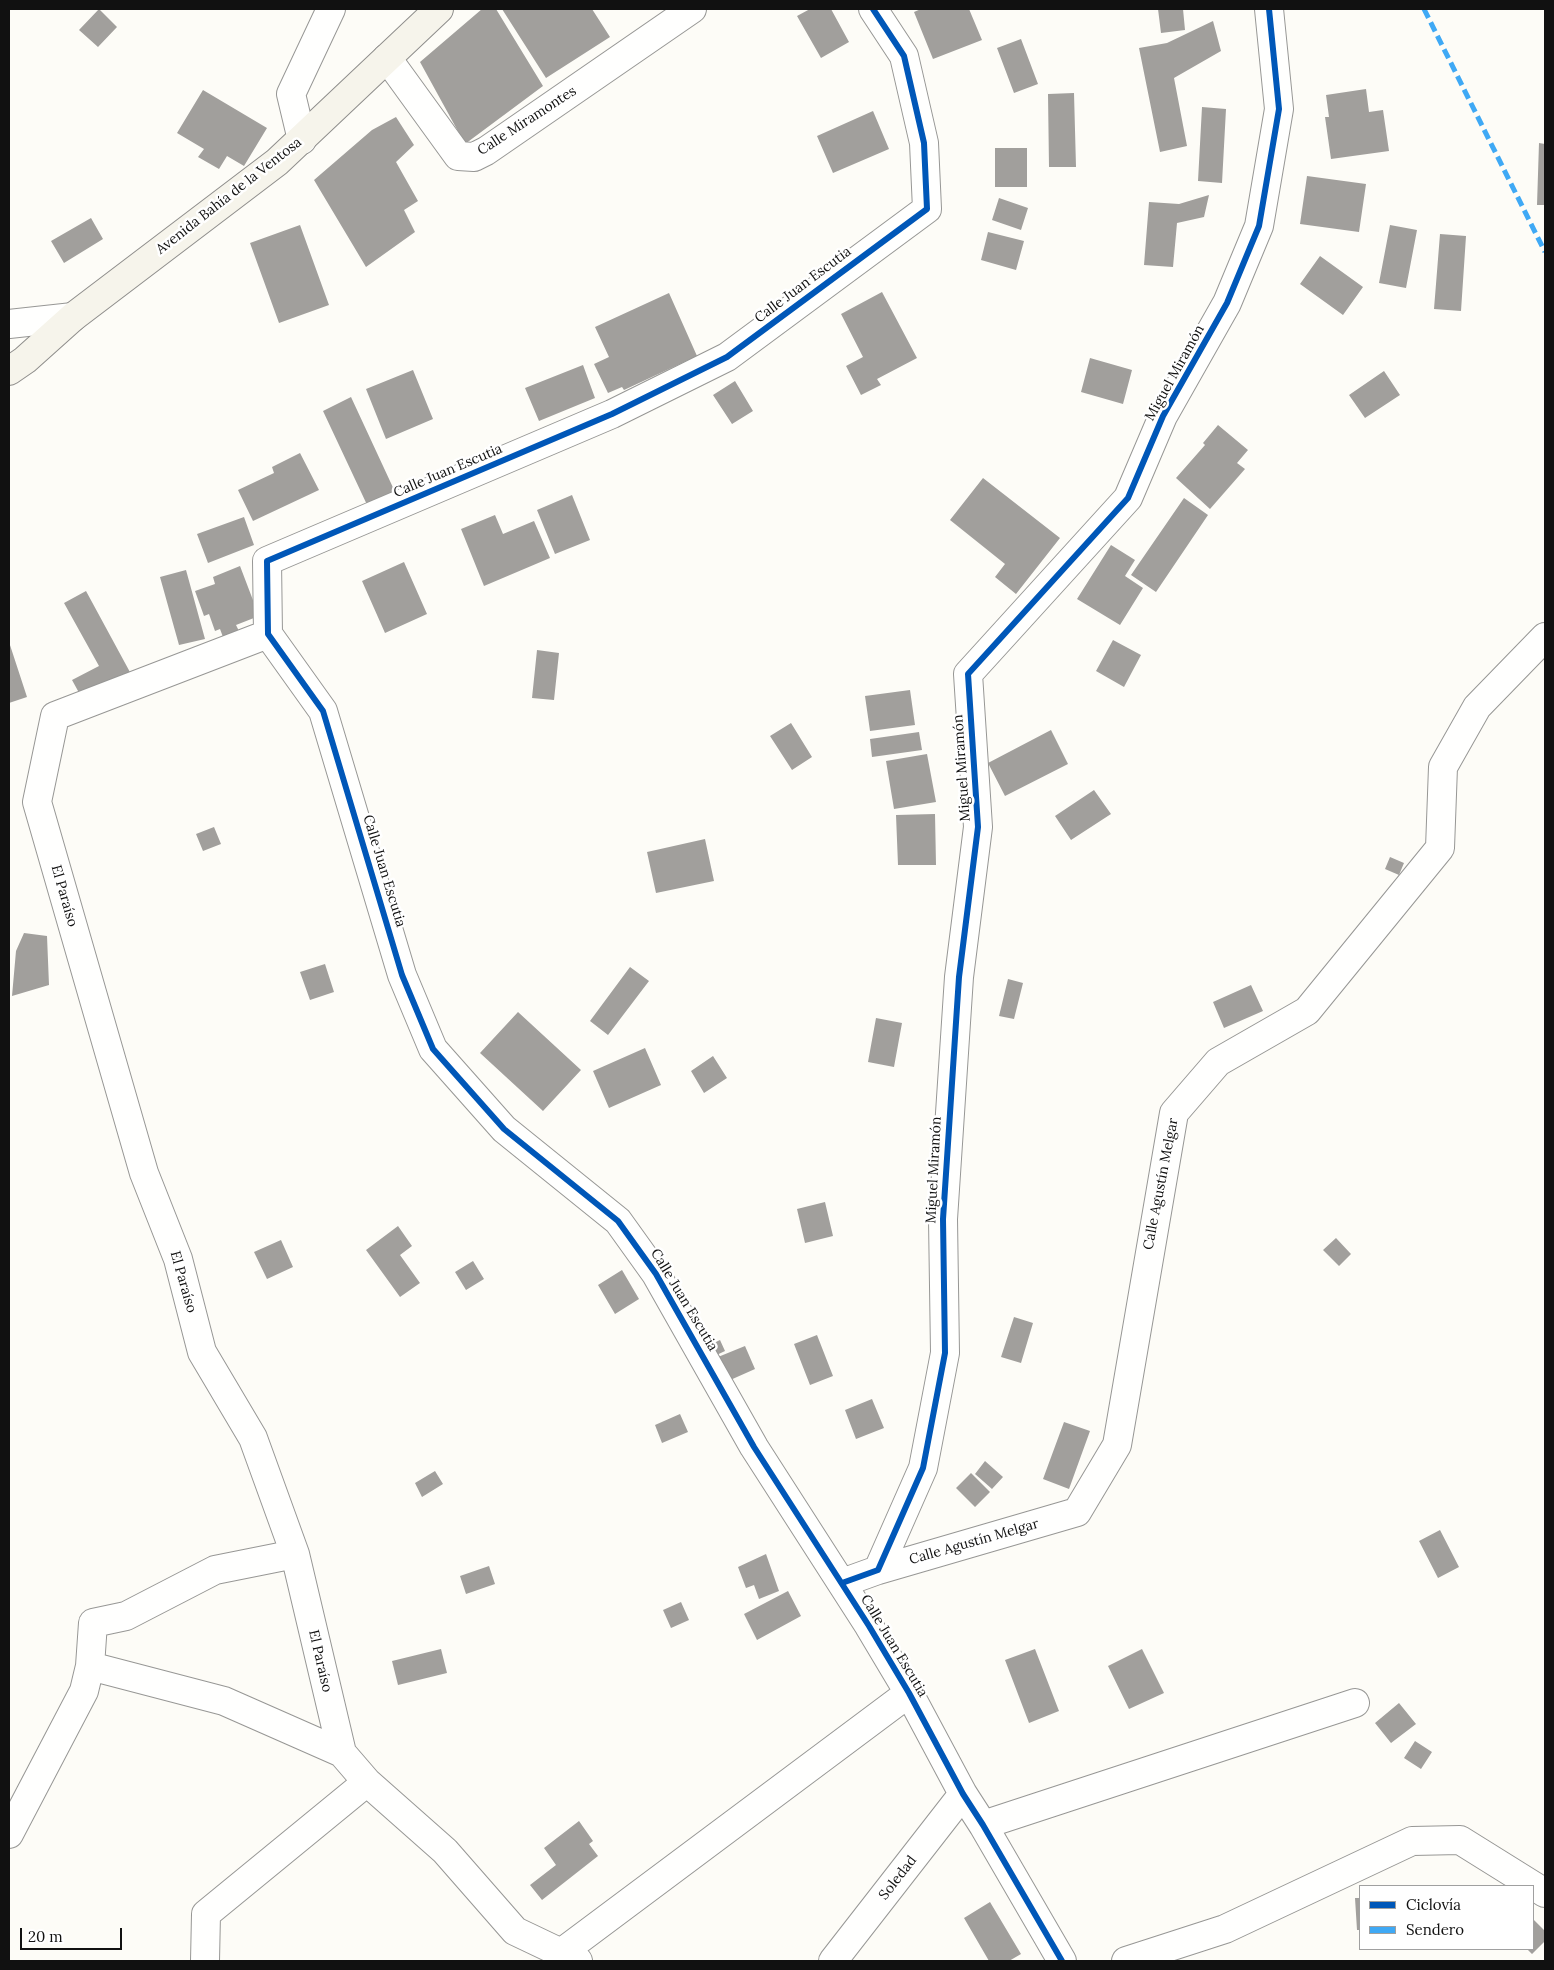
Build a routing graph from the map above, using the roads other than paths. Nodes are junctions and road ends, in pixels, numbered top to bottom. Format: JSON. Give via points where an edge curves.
{"nodes":[{"id":1,"x":331,"y":9,"type":"edge"},
{"id":2,"x":439,"y":9,"type":"edge"},
{"id":3,"x":692,"y":9,"type":"edge"},
{"id":4,"x":873,"y":9,"type":"edge"},
{"id":5,"x":1270,"y":9,"type":"edge"},
{"id":6,"x":387,"y":58,"type":"junction"},
{"id":7,"x":302,"y":140,"type":"junction"},
{"id":8,"x":73,"y":317,"type":"junction"},
{"id":9,"x":9,"y":324,"type":"edge"},
{"id":10,"x":9,"y":370,"type":"edge"},
{"id":11,"x":268,"y":634,"type":"junction"},
{"id":12,"x":1545,"y":637,"type":"edge"},
{"id":13,"x":294,"y":1554,"type":"junction"},
{"id":14,"x":878,"y":1570,"type":"junction"},
{"id":15,"x":842,"y":1583,"type":"junction"},
{"id":16,"x":90,"y":1666,"type":"junction"},
{"id":17,"x":909,"y":1694,"type":"junction"},
{"id":18,"x":1355,"y":1703,"type":"dead end"},
{"id":19,"x":342,"y":1753,"type":"junction"},
{"id":20,"x":368,"y":1782,"type":"junction"},
{"id":21,"x":963,"y":1794,"type":"junction"},
{"id":22,"x":983,"y":1825,"type":"junction"},
{"id":23,"x":9,"y":1834,"type":"edge"},
{"id":24,"x":1532,"y":1885,"type":"edge"},
{"id":25,"x":1534,"y":1886,"type":"edge"},
{"id":26,"x":1545,"y":1893,"type":"edge"},
{"id":27,"x":570,"y":1957,"type":"edge"},
{"id":28,"x":205,"y":1961,"type":"edge"},
{"id":29,"x":833,"y":1961,"type":"edge"},
{"id":30,"x":1062,"y":1961,"type":"edge"},
{"id":31,"x":1126,"y":1961,"type":"edge"}],
"edges":[{"from":1,"to":7,"type":"street","via":[[292,94]]},
{"from":2,"to":6,"type":"main road","name":"Avenida Bahía de la Ventosa"},
{"from":3,"to":6,"type":"street","name":"Calle Miramontes","via":[[474,157],[458,156]]},
{"from":4,"to":11,"type":"street","name":"Calle Juan Escutia","via":[[904,56],[924,143],[927,209],[727,358],[612,414],[267,561]]},
{"from":5,"to":14,"type":"street","name":"Miguel Miramón","via":[[1279,109],[1259,226],[1227,303],[1163,416],[1128,498],[968,674],[978,827],[959,977],[943,1218],[945,1353],[923,1468]]},
{"from":6,"to":7,"type":"main road","name":"Avenida Bahía de la Ventosa"},
{"from":7,"to":8,"type":"main road","name":"Avenida Bahía de la Ventosa"},
{"from":8,"to":9,"type":"street"},
{"from":8,"to":10,"type":"main road","name":"Avenida Bahía de la Ventosa","via":[[25,360]]},
{"from":11,"to":13,"type":"street","name":"El Paraíso","via":[[55,716],[37,802],[144,1173],[178,1259],[202,1352],[253,1438]]},
{"from":11,"to":15,"type":"street","name":"Calle Juan Escutia","via":[[323,711],[402,975],[434,1049],[504,1128],[618,1221],[656,1274],[754,1447]]},
{"from":12,"to":14,"type":"street","name":"Calle Agustín Melgar","via":[[1477,708],[1443,766],[1440,848],[1307,1011],[1218,1062],[1174,1113],[1117,1445],[1077,1512]]},
{"from":13,"to":16,"type":"street","via":[[215,1570],[126,1616],[93,1623]]},
{"from":13,"to":19,"type":"street","name":"El Paraíso"},
{"from":14,"to":15,"type":"street"},
{"from":15,"to":17,"type":"street","name":"Calle Juan Escutia"},
{"from":16,"to":19,"type":"street","via":[[224,1701]]},
{"from":16,"to":23,"type":"street","via":[[84,1691]]},
{"from":17,"to":21,"type":"street","name":"Calle Juan Escutia"},
{"from":17,"to":27,"type":"street"},
{"from":18,"to":22,"type":"street"},
{"from":19,"to":20,"type":"street","name":"El Paraíso"},
{"from":20,"to":27,"type":"street","name":"El Paraíso","via":[[445,1851],[515,1932]]},
{"from":20,"to":28,"type":"street","via":[[206,1914]]},
{"from":21,"to":22,"type":"street","name":"Calle Juan Escutia"},
{"from":21,"to":29,"type":"street","name":"Soledad"},
{"from":22,"to":30,"type":"street","name":"Calle Juan Escutia"},
{"from":24,"to":31,"type":"street","via":[[1460,1840],[1412,1841],[1225,1929]]},
{"from":25,"to":26,"type":"street"}]}
